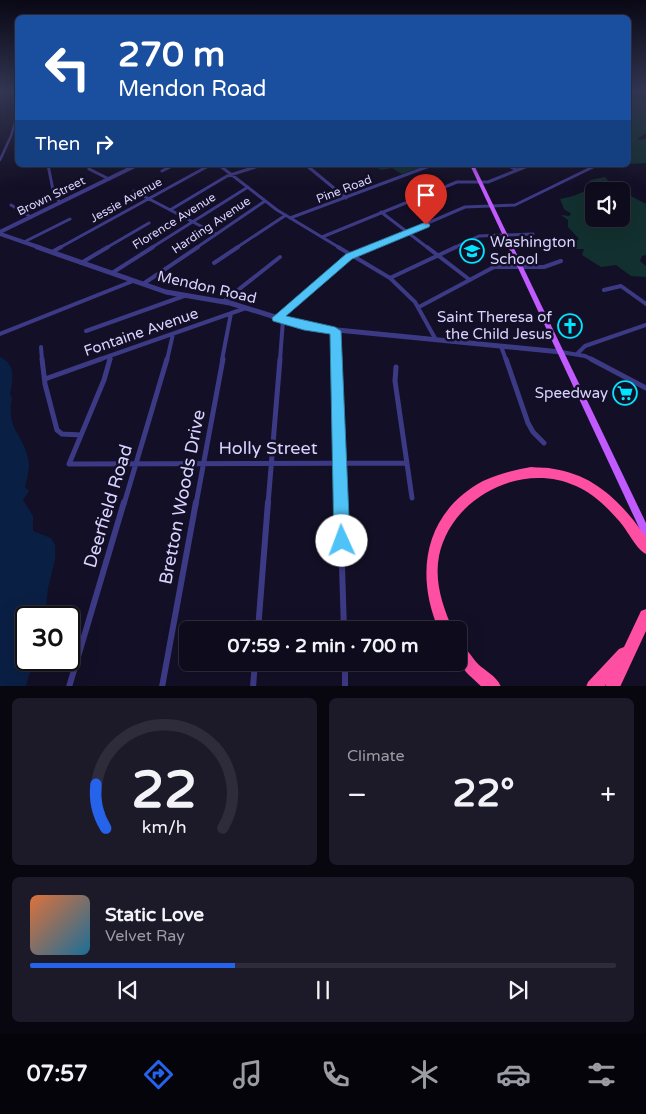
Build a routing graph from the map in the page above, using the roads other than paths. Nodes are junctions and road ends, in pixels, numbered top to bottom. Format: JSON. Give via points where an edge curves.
{"nodes":[{"id":1,"x":15,"y":123,"type":"edge"},
{"id":2,"x":12,"y":132,"type":"joint"},
{"id":3,"x":0,"y":160,"type":"edge"},
{"id":4,"x":48,"y":167,"type":"edge"},
{"id":5,"x":131,"y":167,"type":"edge"},
{"id":6,"x":170,"y":167,"type":"edge"},
{"id":7,"x":206,"y":167,"type":"edge"},
{"id":8,"x":221,"y":167,"type":"edge"},
{"id":9,"x":256,"y":167,"type":"edge"},
{"id":10,"x":308,"y":167,"type":"edge"},
{"id":11,"x":427,"y":167,"type":"edge"},
{"id":12,"x":473,"y":167,"type":"edge"},
{"id":13,"x":511,"y":167,"type":"edge"},
{"id":14,"x":525,"y":167,"type":"edge"},
{"id":15,"x":592,"y":167,"type":"edge"},
{"id":16,"x":89,"y":169,"type":"dead end"},
{"id":17,"x":517,"y":170,"type":"junction"},
{"id":18,"x":162,"y":171,"type":"dead end"},
{"id":19,"x":231,"y":175,"type":"junction"},
{"id":20,"x":109,"y":179,"type":"junction"},
{"id":21,"x":480,"y":181,"type":"junction"},
{"id":22,"x":248,"y":187,"type":"junction"},
{"id":23,"x":134,"y":191,"type":"dead end"},
{"id":24,"x":346,"y":198,"type":"junction"},
{"id":25,"x":148,"y":199,"type":"junction"},
{"id":26,"x":265,"y":201,"type":"junction"},
{"id":27,"x":60,"y":203,"type":"junction"},
{"id":28,"x":11,"y":205,"type":"dead end"},
{"id":29,"x":492,"y":206,"type":"junction"},
{"id":30,"x":170,"y":210,"type":"junction"},
{"id":31,"x":381,"y":212,"type":"junction"},
{"id":32,"x":286,"y":215,"type":"junction"},
{"id":33,"x":31,"y":217,"type":"junction"},
{"id":34,"x":290,"y":218,"type":"junction"},
{"id":35,"x":70,"y":219,"type":"dead end"},
{"id":36,"x":193,"y":221,"type":"junction"},
{"id":37,"x":149,"y":223,"type":"dead end"},
{"id":38,"x":0,"y":233,"type":"edge"},
{"id":39,"x":408,"y":233,"type":"junction"},
{"id":40,"x":216,"y":234,"type":"junction"},
{"id":41,"x":505,"y":234,"type":"junction"},
{"id":42,"x":533,"y":234,"type":"dead end"},
{"id":43,"x":322,"y":237,"type":"junction"},
{"id":44,"x":24,"y":242,"type":"junction"},
{"id":45,"x":52,"y":252,"type":"junction"},
{"id":46,"x":353,"y":255,"type":"junction"},
{"id":47,"x":437,"y":255,"type":"junction"},
{"id":48,"x":280,"y":257,"type":"dead end"},
{"id":49,"x":561,"y":261,"type":"dead end"},
{"id":50,"x":81,"y":262,"type":"junction"},
{"id":51,"x":214,"y":263,"type":"dead end"},
{"id":52,"x":521,"y":267,"type":"junction"},
{"id":53,"x":112,"y":273,"type":"junction"},
{"id":54,"x":390,"y":278,"type":"junction"},
{"id":55,"x":470,"y":280,"type":"junction"},
{"id":56,"x":134,"y":281,"type":"junction"},
{"id":57,"x":143,"y":284,"type":"junction"},
{"id":58,"x":604,"y":290,"type":"dead end"},
{"id":59,"x":184,"y":296,"type":"junction"},
{"id":60,"x":224,"y":301,"type":"junction"},
{"id":61,"x":646,"y":304,"type":"edge"},
{"id":62,"x":419,"y":307,"type":"junction"},
{"id":63,"x":246,"y":308,"type":"junction"},
{"id":64,"x":231,"y":313,"type":"junction"},
{"id":65,"x":280,"y":319,"type":"junction"},
{"id":66,"x":646,"y":326,"type":"edge"},
{"id":67,"x":86,"y":330,"type":"dead end"},
{"id":68,"x":335,"y":331,"type":"junction"},
{"id":69,"x":0,"y":334,"type":"edge"},
{"id":70,"x":173,"y":334,"type":"junction"},
{"id":71,"x":436,"y":340,"type":"junction"},
{"id":72,"x":41,"y":346,"type":"dead end"},
{"id":73,"x":501,"y":346,"type":"junction"},
{"id":74,"x":560,"y":352,"type":"junction"},
{"id":75,"x":577,"y":354,"type":"junction"},
{"id":76,"x":111,"y":356,"type":"junction"},
{"id":77,"x":396,"y":367,"type":"dead end"},
{"id":78,"x":44,"y":379,"type":"junction"},
{"id":79,"x":645,"y":386,"type":"edge"},
{"id":80,"x":81,"y":435,"type":"junction"},
{"id":81,"x":544,"y":443,"type":"dead end"},
{"id":82,"x":340,"y":463,"type":"junction"},
{"id":83,"x":407,"y":463,"type":"junction"},
{"id":84,"x":136,"y":464,"type":"junction"},
{"id":85,"x":204,"y":464,"type":"junction"},
{"id":86,"x":272,"y":464,"type":"junction"},
{"id":87,"x":412,"y":498,"type":"dead end"},
{"id":88,"x":646,"y":533,"type":"edge"},
{"id":89,"x":646,"y":548,"type":"edge"},
{"id":90,"x":646,"y":616,"type":"edge"},
{"id":91,"x":259,"y":621,"type":"edge"},
{"id":92,"x":344,"y":621,"type":"edge"},
{"id":93,"x":443,"y":621,"type":"edge"},
{"id":94,"x":631,"y":647,"type":"junction"},
{"id":95,"x":467,"y":661,"type":"edge"},
{"id":96,"x":254,"y":671,"type":"edge"},
{"id":97,"x":345,"y":671,"type":"edge"},
{"id":98,"x":69,"y":686,"type":"edge"},
{"id":99,"x":162,"y":686,"type":"edge"},
{"id":100,"x":253,"y":686,"type":"edge"},
{"id":101,"x":345,"y":686,"type":"edge"},
{"id":102,"x":494,"y":686,"type":"edge"},
{"id":103,"x":593,"y":686,"type":"edge"},
{"id":104,"x":612,"y":686,"type":"edge"}],
"edges":[{"from":1,"to":2,"type":"street"},
{"from":2,"to":3,"type":"street"},
{"from":4,"to":27,"type":"street"},
{"from":5,"to":20,"type":"street","name":"Brown Street"},
{"from":6,"to":18,"type":"street"},
{"from":7,"to":25,"type":"street","name":"Jessie Avenue"},
{"from":8,"to":19,"type":"street"},
{"from":9,"to":19,"type":"street"},
{"from":10,"to":24,"type":"street"},
{"from":11,"to":24,"type":"street","name":"Pine Road"},
{"from":12,"to":21,"type":"main road"},
{"from":13,"to":17,"type":"street"},
{"from":14,"to":17,"type":"street"},
{"from":15,"to":29,"type":"street","via":[[515,205]]},
{"from":16,"to":20,"type":"street"},
{"from":17,"to":21,"type":"street","via":[[488,182]]},
{"from":19,"to":22,"type":"street"},
{"from":19,"to":30,"type":"street"},
{"from":20,"to":27,"type":"street","name":"Brown Street"},
{"from":21,"to":29,"type":"main road"},
{"from":21,"to":31,"type":"street","via":[[457,182]]},
{"from":22,"to":26,"type":"street"},
{"from":22,"to":36,"type":"street","name":"Florence Avenue"},
{"from":23,"to":25,"type":"street"},
{"from":24,"to":34,"type":"street","name":"Pine Road"},
{"from":25,"to":30,"type":"street"},
{"from":25,"to":45,"type":"street","name":"Jessie Avenue"},
{"from":26,"to":32,"type":"street"},
{"from":26,"to":40,"type":"street","name":"Harding Avenue"},
{"from":27,"to":33,"type":"street","name":"Brown Street"},
{"from":28,"to":33,"type":"street"},
{"from":29,"to":39,"type":"street","via":[[465,207]]},
{"from":29,"to":41,"type":"main road"},
{"from":30,"to":36,"type":"street"},
{"from":31,"to":39,"type":"street"},
{"from":31,"to":43,"type":"street"},
{"from":32,"to":34,"type":"street"},
{"from":32,"to":51,"type":"street"},
{"from":33,"to":38,"type":"street","name":"Brown Street"},
{"from":34,"to":43,"type":"street"},
{"from":35,"to":44,"type":"street"},
{"from":36,"to":40,"type":"street"},
{"from":36,"to":53,"type":"street","name":"Florence Avenue"},
{"from":37,"to":50,"type":"street"},
{"from":38,"to":44,"type":"street","name":"Mendon Road"},
{"from":39,"to":46,"type":"street"},
{"from":39,"to":47,"type":"street"},
{"from":40,"to":57,"type":"street","name":"Harding Avenue"},
{"from":41,"to":42,"type":"street"},
{"from":41,"to":47,"type":"street","via":[[479,236]]},
{"from":41,"to":52,"type":"main road"},
{"from":43,"to":46,"type":"street"},
{"from":44,"to":45,"type":"street","name":"Mendon Road"},
{"from":45,"to":50,"type":"street","name":"Mendon Road"},
{"from":46,"to":54,"type":"street"},
{"from":46,"to":65,"type":"street"},
{"from":47,"to":54,"type":"street"},
{"from":47,"to":55,"type":"street"},
{"from":48,"to":60,"type":"street"},
{"from":49,"to":52,"type":"street","via":[[544,267]]},
{"from":50,"to":53,"type":"street","name":"Mendon Road"},
{"from":52,"to":55,"type":"street","via":[[494,267]]},
{"from":52,"to":74,"type":"main road"},
{"from":53,"to":56,"type":"street","name":"Mendon Road"},
{"from":54,"to":62,"type":"street"},
{"from":55,"to":62,"type":"street"},
{"from":56,"to":57,"type":"street","name":"Mendon Road"},
{"from":56,"to":69,"type":"street"},
{"from":57,"to":59,"type":"street","name":"Mendon Road"},
{"from":58,"to":61,"type":"street","via":[[621,286]]},
{"from":59,"to":60,"type":"street","name":"Mendon Road"},
{"from":59,"to":67,"type":"street"},
{"from":60,"to":63,"type":"street","name":"Mendon Road"},
{"from":62,"to":71,"type":"street"},
{"from":63,"to":64,"type":"street","name":"Fontaine Avenue"},
{"from":63,"to":65,"type":"street","name":"Mendon Road"},
{"from":64,"to":70,"type":"street","name":"Fontaine Avenue"},
{"from":64,"to":85,"type":"street","name":"Bretton Woods Drive"},
{"from":65,"to":68,"type":"street","name":"Mendon Road"},
{"from":65,"to":86,"type":"street"},
{"from":66,"to":75,"type":"street","via":[[585,346]]},
{"from":68,"to":71,"type":"street","name":"Mendon Road"},
{"from":68,"to":82,"type":"street"},
{"from":70,"to":76,"type":"street","name":"Fontaine Avenue"},
{"from":70,"to":84,"type":"street","name":"Deerfield Road"},
{"from":71,"to":73,"type":"street","name":"Mendon Road"},
{"from":72,"to":78,"type":"street"},
{"from":73,"to":74,"type":"street","name":"Mendon Road"},
{"from":73,"to":81,"type":"street","via":[[528,423]]},
{"from":74,"to":75,"type":"street","name":"Mendon Road"},
{"from":74,"to":88,"type":"main road"},
{"from":75,"to":79,"type":"street","name":"Mendon Road"},
{"from":76,"to":78,"type":"street","name":"Fontaine Avenue"},
{"from":76,"to":80,"type":"street"},
{"from":77,"to":83,"type":"street","via":[[395,381]]},
{"from":78,"to":80,"type":"street","via":[[57,431]]},
{"from":80,"to":84,"type":"street","name":"Holly Street","via":[[69,464]]},
{"from":82,"to":83,"type":"street","name":"Holly Street"},
{"from":82,"to":86,"type":"street","name":"Holly Street"},
{"from":82,"to":92,"type":"street"},
{"from":83,"to":87,"type":"street"},
{"from":84,"to":85,"type":"street","name":"Holly Street"},
{"from":84,"to":98,"type":"street","name":"Deerfield Road"},
{"from":85,"to":86,"type":"street","name":"Holly Street"},
{"from":85,"to":99,"type":"street","name":"Bretton Woods Drive"},
{"from":86,"to":91,"type":"street"},
{"from":89,"to":93,"type":"highway","via":[[610,503],[576,480],[537,472],[494,482],[462,504],[437,544],[432,584]]},
{"from":90,"to":94,"type":"highway"},
{"from":94,"to":103,"type":"highway"},
{"from":94,"to":104,"type":"highway"},
{"from":95,"to":102,"type":"highway"},
{"from":96,"to":100,"type":"street"},
{"from":97,"to":101,"type":"street"}]}
